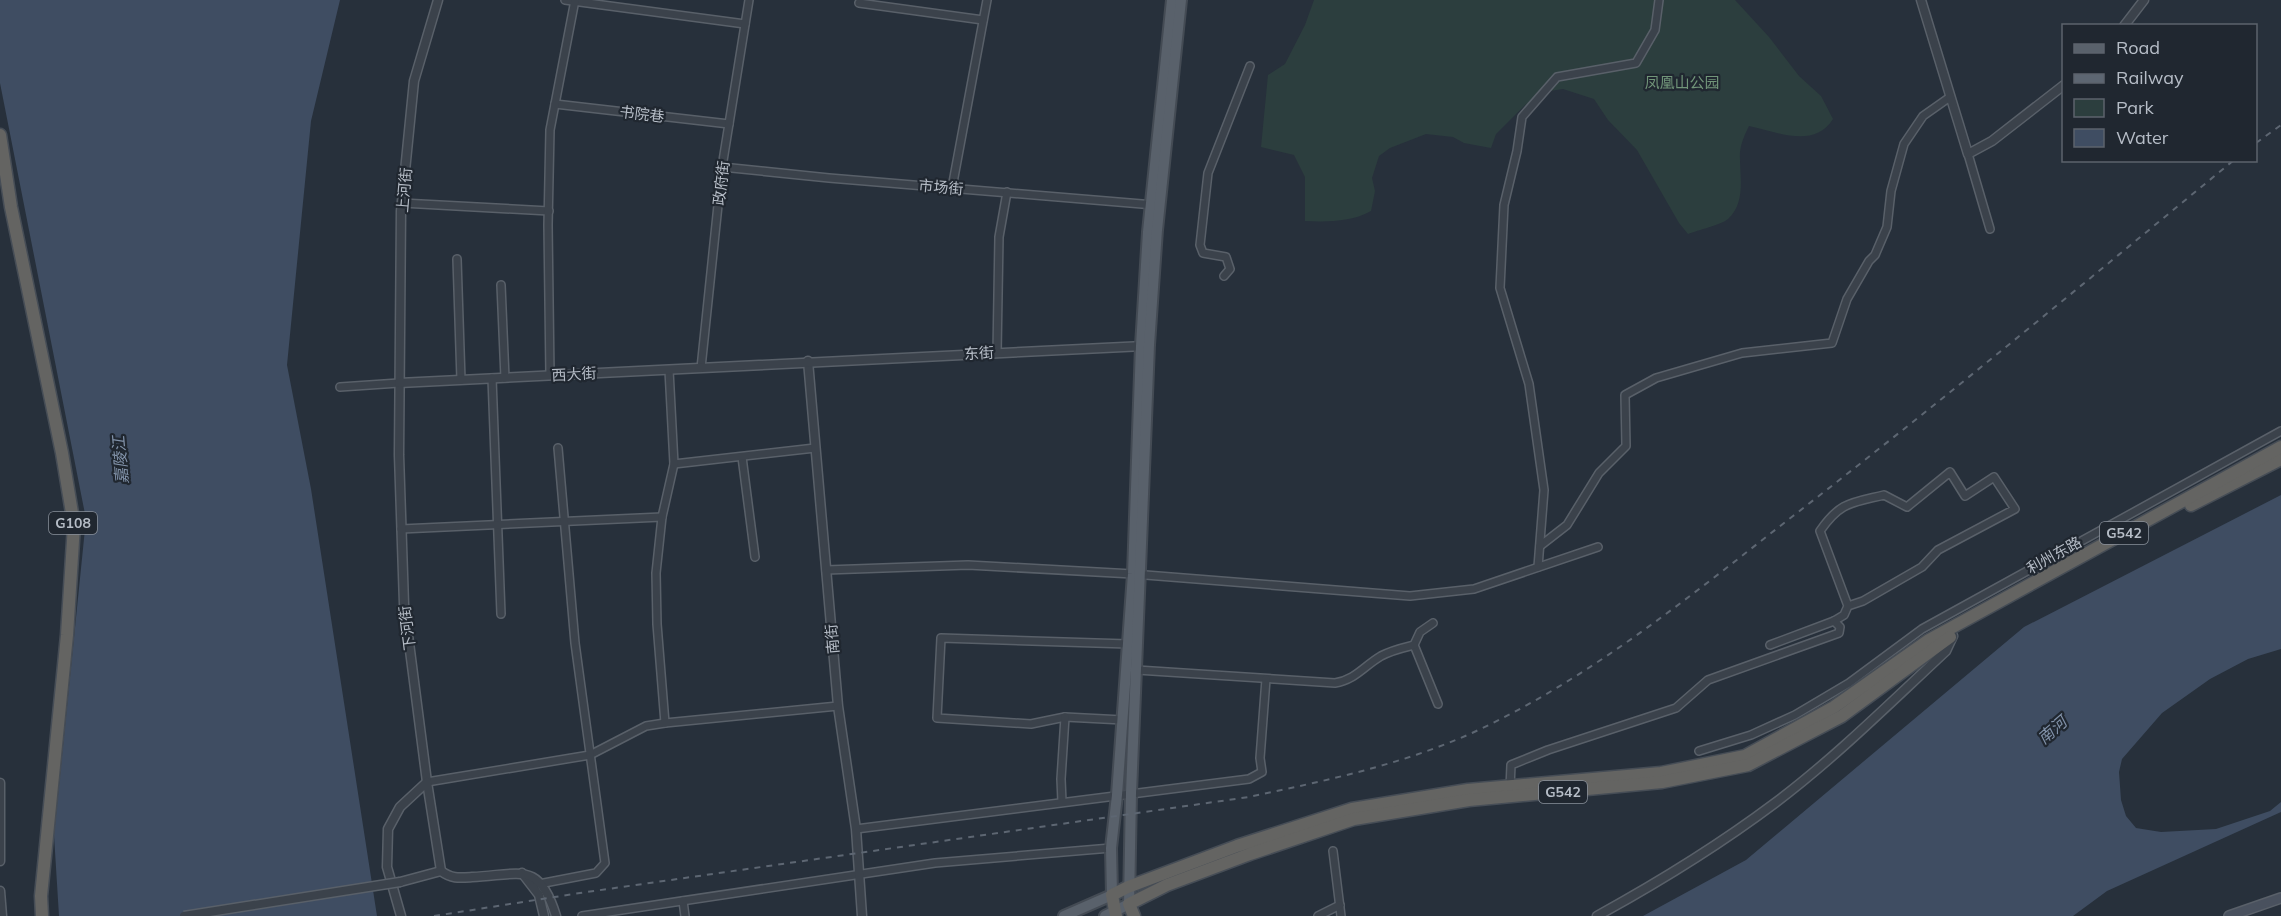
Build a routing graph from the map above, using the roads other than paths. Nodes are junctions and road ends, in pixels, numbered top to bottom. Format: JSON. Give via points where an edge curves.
{"nodes":[{"id":1,"x":438,"y":0,"type":"edge"},
{"id":2,"x":566,"y":0,"type":"edge"},
{"id":3,"x":749,"y":0,"type":"edge"},
{"id":4,"x":987,"y":0,"type":"edge"},
{"id":5,"x":1172,"y":0,"type":"edge"},
{"id":6,"x":1181,"y":0,"type":"edge"},
{"id":7,"x":1659,"y":0,"type":"edge"},
{"id":8,"x":1921,"y":0,"type":"edge"},
{"id":9,"x":2144,"y":0,"type":"edge"},
{"id":10,"x":575,"y":1,"type":"edge"},
{"id":11,"x":859,"y":3,"type":"dead end"},
{"id":12,"x":983,"y":20,"type":"junction"},
{"id":13,"x":745,"y":24,"type":"junction"},
{"id":14,"x":2126,"y":24,"type":"edge"},
{"id":15,"x":1250,"y":66,"type":"dead end"},
{"id":16,"x":2062,"y":87,"type":"edge"},
{"id":17,"x":1950,"y":97,"type":"junction"},
{"id":18,"x":555,"y":104,"type":"junction"},
{"id":19,"x":729,"y":124,"type":"junction"},
{"id":20,"x":0,"y":135,"type":"edge"},
{"id":21,"x":1968,"y":154,"type":"junction"},
{"id":22,"x":722,"y":167,"type":"junction"},
{"id":23,"x":952,"y":188,"type":"junction"},
{"id":24,"x":1007,"y":192,"type":"junction"},
{"id":25,"x":402,"y":203,"type":"junction"},
{"id":26,"x":1155,"y":205,"type":"junction"},
{"id":27,"x":549,"y":211,"type":"junction"},
{"id":28,"x":1990,"y":229,"type":"dead end"},
{"id":29,"x":457,"y":259,"type":"dead end"},
{"id":30,"x":1224,"y":276,"type":"dead end"},
{"id":31,"x":501,"y":285,"type":"dead end"},
{"id":32,"x":1145,"y":346,"type":"junction"},
{"id":33,"x":997,"y":353,"type":"junction"},
{"id":34,"x":808,"y":361,"type":"junction"},
{"id":35,"x":701,"y":368,"type":"junction"},
{"id":36,"x":669,"y":370,"type":"junction"},
{"id":37,"x":550,"y":375,"type":"junction"},
{"id":38,"x":492,"y":378,"type":"junction"},
{"id":39,"x":504,"y":378,"type":"junction"},
{"id":40,"x":461,"y":380,"type":"junction"},
{"id":41,"x":399,"y":383,"type":"junction"},
{"id":42,"x":340,"y":387,"type":"dead end"},
{"id":43,"x":2281,"y":431,"type":"edge"},
{"id":44,"x":2281,"y":447,"type":"edge"},
{"id":45,"x":558,"y":448,"type":"dead end"},
{"id":46,"x":816,"y":448,"type":"junction"},
{"id":47,"x":742,"y":456,"type":"junction"},
{"id":48,"x":2281,"y":459,"type":"edge"},
{"id":49,"x":674,"y":464,"type":"junction"},
{"id":50,"x":662,"y":517,"type":"junction"},
{"id":51,"x":564,"y":522,"type":"junction"},
{"id":52,"x":498,"y":525,"type":"junction"},
{"id":53,"x":401,"y":529,"type":"junction"},
{"id":54,"x":1540,"y":546,"type":"junction"},
{"id":55,"x":1598,"y":547,"type":"dead end"},
{"id":56,"x":755,"y":557,"type":"dead end"},
{"id":57,"x":1538,"y":567,"type":"junction"},
{"id":58,"x":826,"y":570,"type":"junction"},
{"id":59,"x":1137,"y":574,"type":"junction"},
{"id":60,"x":1848,"y":606,"type":"junction"},
{"id":61,"x":501,"y":614,"type":"dead end"},
{"id":62,"x":1834,"y":621,"type":"junction"},
{"id":63,"x":1433,"y":623,"type":"dead end"},
{"id":64,"x":1970,"y":623,"type":"junction"},
{"id":65,"x":1954,"y":635,"type":"junction"},
{"id":66,"x":1128,"y":644,"type":"junction"},
{"id":67,"x":1414,"y":645,"type":"junction"},
{"id":68,"x":1770,"y":645,"type":"dead end"},
{"id":69,"x":1908,"y":667,"type":"junction"},
{"id":70,"x":1137,"y":670,"type":"junction"},
{"id":71,"x":1266,"y":679,"type":"junction"},
{"id":72,"x":1916,"y":679,"type":"junction"},
{"id":73,"x":1438,"y":704,"type":"dead end"},
{"id":74,"x":838,"y":706,"type":"junction"},
{"id":75,"x":1065,"y":717,"type":"junction"},
{"id":76,"x":1122,"y":720,"type":"junction"},
{"id":77,"x":665,"y":723,"type":"junction"},
{"id":78,"x":1699,"y":752,"type":"dead end"},
{"id":79,"x":590,"y":755,"type":"junction"},
{"id":80,"x":427,"y":782,"type":"junction"},
{"id":81,"x":0,"y":783,"type":"edge"},
{"id":82,"x":1510,"y":792,"type":"junction"},
{"id":83,"x":1131,"y":793,"type":"junction"},
{"id":84,"x":1117,"y":795,"type":"junction"},
{"id":85,"x":1062,"y":802,"type":"junction"},
{"id":86,"x":856,"y":829,"type":"junction"},
{"id":87,"x":1111,"y":848,"type":"junction"},
{"id":88,"x":0,"y":849,"type":"edge"},
{"id":89,"x":1334,"y":851,"type":"dead end"},
{"id":90,"x":0,"y":861,"type":"edge"},
{"id":91,"x":441,"y":871,"type":"junction"},
{"id":92,"x":859,"y":875,"type":"junction"},
{"id":93,"x":537,"y":885,"type":"junction"},
{"id":94,"x":1128,"y":887,"type":"junction"},
{"id":95,"x":0,"y":891,"type":"edge"},
{"id":96,"x":1112,"y":895,"type":"junction"},
{"id":97,"x":2281,"y":898,"type":"edge"},
{"id":98,"x":683,"y":901,"type":"junction"},
{"id":99,"x":1341,"y":905,"type":"junction"},
{"id":100,"x":1132,"y":910,"type":"edge"},
{"id":101,"x":1112,"y":915,"type":"edge"},
{"id":102,"x":2,"y":916,"type":"edge"},
{"id":103,"x":42,"y":916,"type":"edge"},
{"id":104,"x":184,"y":916,"type":"edge"},
{"id":105,"x":401,"y":916,"type":"edge"},
{"id":106,"x":544,"y":916,"type":"edge"},
{"id":107,"x":556,"y":916,"type":"edge"},
{"id":108,"x":582,"y":916,"type":"edge"},
{"id":109,"x":685,"y":916,"type":"edge"},
{"id":110,"x":862,"y":916,"type":"edge"},
{"id":111,"x":1064,"y":916,"type":"edge"},
{"id":112,"x":1318,"y":916,"type":"edge"},
{"id":113,"x":1341,"y":916,"type":"edge"},
{"id":114,"x":1598,"y":916,"type":"edge"},
{"id":115,"x":2229,"y":916,"type":"edge"}],
"edges":[{"from":1,"to":25,"type":"street","name":"上河街","via":[[414,81]]},
{"from":2,"to":10,"type":"street"},
{"from":3,"to":13,"type":"street","name":"政府街"},
{"from":4,"to":12,"type":"street"},
{"from":5,"to":26,"type":"main road"},
{"from":6,"to":26,"type":"main road"},
{"from":7,"to":54,"type":"street","via":[[1654,30],[1636,63],[1557,77],[1522,117],[1504,206],[1500,288],[1529,384],[1544,490]]},
{"from":8,"to":17,"type":"street"},
{"from":9,"to":14,"type":"street"},
{"from":10,"to":13,"type":"street"},
{"from":10,"to":18,"type":"street"},
{"from":11,"to":12,"type":"street"},
{"from":12,"to":23,"type":"street"},
{"from":13,"to":19,"type":"street","name":"政府街"},
{"from":15,"to":30,"type":"street","via":[[1208,173],[1200,244],[1203,253],[1226,257],[1230,269]]},
{"from":16,"to":21,"type":"street","via":[[1992,141]]},
{"from":17,"to":21,"type":"street"},
{"from":17,"to":54,"type":"street","via":[[1923,116],[1904,144],[1891,191],[1887,227],[1875,255],[1847,299],[1832,343],[1742,353],[1656,378],[1625,395],[1626,446],[1599,473],[1567,525]]},
{"from":18,"to":19,"type":"street","name":"书院巷"},
{"from":18,"to":27,"type":"street","via":[[550,130]]},
{"from":19,"to":22,"type":"street","name":"政府街"},
{"from":20,"to":103,"type":"highway","number":"G108","via":[[74,525]]},
{"from":21,"to":28,"type":"street"},
{"from":22,"to":23,"type":"street","name":"市场街"},
{"from":22,"to":35,"type":"street","name":"政府街"},
{"from":23,"to":24,"type":"street","name":"市场街"},
{"from":24,"to":26,"type":"street","name":"市场街"},
{"from":24,"to":33,"type":"street","via":[[999,237]]},
{"from":25,"to":27,"type":"street"},
{"from":25,"to":41,"type":"street","name":"上河街"},
{"from":26,"to":32,"type":"main road"},
{"from":27,"to":37,"type":"street"},
{"from":29,"to":40,"type":"street"},
{"from":31,"to":39,"type":"street"},
{"from":32,"to":33,"type":"street","name":"东街"},
{"from":32,"to":59,"type":"main road"},
{"from":33,"to":34,"type":"street","name":"东街"},
{"from":34,"to":35,"type":"street","name":"西大街"},
{"from":34,"to":46,"type":"street","name":"南街"},
{"from":35,"to":36,"type":"street","name":"西大街"},
{"from":36,"to":37,"type":"street","name":"西大街"},
{"from":36,"to":49,"type":"street"},
{"from":37,"to":39,"type":"street","name":"西大街"},
{"from":38,"to":39,"type":"street","name":"西大街"},
{"from":38,"to":40,"type":"street","name":"西大街"},
{"from":38,"to":52,"type":"street"},
{"from":40,"to":41,"type":"street","name":"西大街"},
{"from":41,"to":42,"type":"street","name":"西大街"},
{"from":41,"to":53,"type":"street","name":"下河街"},
{"from":43,"to":78,"type":"street","via":[[1922,629],[1849,683],[1795,715]]},
{"from":44,"to":64,"type":"highway","name":"利州东路","number":"G542"},
{"from":45,"to":51,"type":"street"},
{"from":46,"to":47,"type":"street"},
{"from":46,"to":58,"type":"street","name":"南街"},
{"from":47,"to":49,"type":"street"},
{"from":47,"to":56,"type":"street"},
{"from":48,"to":64,"type":"highway","name":"利州东路","number":"G542"},
{"from":49,"to":50,"type":"street"},
{"from":50,"to":51,"type":"street"},
{"from":50,"to":77,"type":"street","via":[[656,573]]},
{"from":51,"to":52,"type":"street"},
{"from":51,"to":79,"type":"street"},
{"from":52,"to":53,"type":"street"},
{"from":52,"to":61,"type":"street"},
{"from":53,"to":80,"type":"street","name":"下河街","via":[[404,604]]},
{"from":54,"to":57,"type":"street"},
{"from":55,"to":57,"type":"street"},
{"from":57,"to":59,"type":"street","via":[[1474,589],[1410,596]]},
{"from":58,"to":59,"type":"street","via":[[968,565]]},
{"from":58,"to":74,"type":"street","name":"南街"},
{"from":59,"to":66,"type":"main road"},
{"from":59,"to":70,"type":"main road"},
{"from":60,"to":60,"type":"street","via":[[1820,531],[1833,513],[1850,503],[1884,495],[1907,507],[1950,472],[1965,496],[1994,477],[2015,509],[1938,550],[1922,567]]},
{"from":60,"to":62,"type":"street","via":[[1844,615]]},
{"from":62,"to":68,"type":"street"},
{"from":62,"to":82,"type":"street","via":[[1840,627],[1839,633],[1708,680],[1676,708],[1511,765]]},
{"from":63,"to":67,"type":"street","via":[[1420,632]]},
{"from":64,"to":65,"type":"highway","number":"G542"},
{"from":64,"to":82,"type":"highway","number":"G542","via":[[1929,640],[1834,707],[1745,756],[1661,773]]},
{"from":65,"to":69,"type":"highway","number":"G542"},
{"from":65,"to":72,"type":"street","via":[[1946,651]]},
{"from":66,"to":75,"type":"street","via":[[940,638],[937,718],[1031,724]]},
{"from":66,"to":76,"type":"main road"},
{"from":67,"to":71,"type":"street","via":[[1380,657],[1342,682]]},
{"from":67,"to":73,"type":"street"},
{"from":69,"to":72,"type":"street"},
{"from":69,"to":82,"type":"highway","number":"G542","via":[[1842,716],[1748,765],[1662,782]]},
{"from":70,"to":71,"type":"street"},
{"from":70,"to":83,"type":"main road"},
{"from":71,"to":83,"type":"street","via":[[1262,772],[1234,783]]},
{"from":72,"to":114,"type":"street","via":[[1775,802],[1660,881]]},
{"from":74,"to":77,"type":"street"},
{"from":74,"to":86,"type":"street","name":"南街"},
{"from":75,"to":76,"type":"street"},
{"from":75,"to":85,"type":"street"},
{"from":76,"to":84,"type":"main road"},
{"from":77,"to":79,"type":"street","via":[[646,726]]},
{"from":79,"to":80,"type":"street"},
{"from":79,"to":93,"type":"street","via":[[605,863],[596,873]]},
{"from":80,"to":91,"type":"street","name":"下河街"},
{"from":80,"to":105,"type":"street","via":[[400,807],[388,829],[387,867]]},
{"from":81,"to":88,"type":"street"},
{"from":82,"to":94,"type":"highway","number":"G542","via":[[1468,790],[1352,810],[1237,846]]},
{"from":82,"to":100,"type":"highway","number":"G542","via":[[1354,819],[1167,885]]},
{"from":83,"to":84,"type":"street"},
{"from":83,"to":94,"type":"main road"},
{"from":84,"to":85,"type":"street"},
{"from":84,"to":87,"type":"main road"},
{"from":85,"to":86,"type":"street"},
{"from":86,"to":92,"type":"street","name":"南街"},
{"from":87,"to":92,"type":"street","via":[[935,862]]},
{"from":87,"to":96,"type":"main road"},
{"from":88,"to":90,"type":"street"},
{"from":89,"to":99,"type":"street"},
{"from":91,"to":93,"type":"street","via":[[452,878],[521,873],[535,877]]},
{"from":91,"to":104,"type":"street","bridge":true,"via":[[400,882]]},
{"from":92,"to":98,"type":"street"},
{"from":92,"to":110,"type":"street","name":"南街"},
{"from":93,"to":106,"type":"street"},
{"from":93,"to":107,"type":"street","via":[[549,895]]},
{"from":94,"to":96,"type":"highway","number":"G542"},
{"from":94,"to":100,"type":"main road"},
{"from":95,"to":102,"type":"street"},
{"from":96,"to":101,"type":"highway"},
{"from":96,"to":111,"type":"main road"},
{"from":97,"to":115,"type":"main road"},
{"from":98,"to":108,"type":"street"},
{"from":98,"to":109,"type":"street"},
{"from":99,"to":112,"type":"street"},
{"from":99,"to":113,"type":"street"},
{"from":100,"to":101,"type":"main road"}]}
